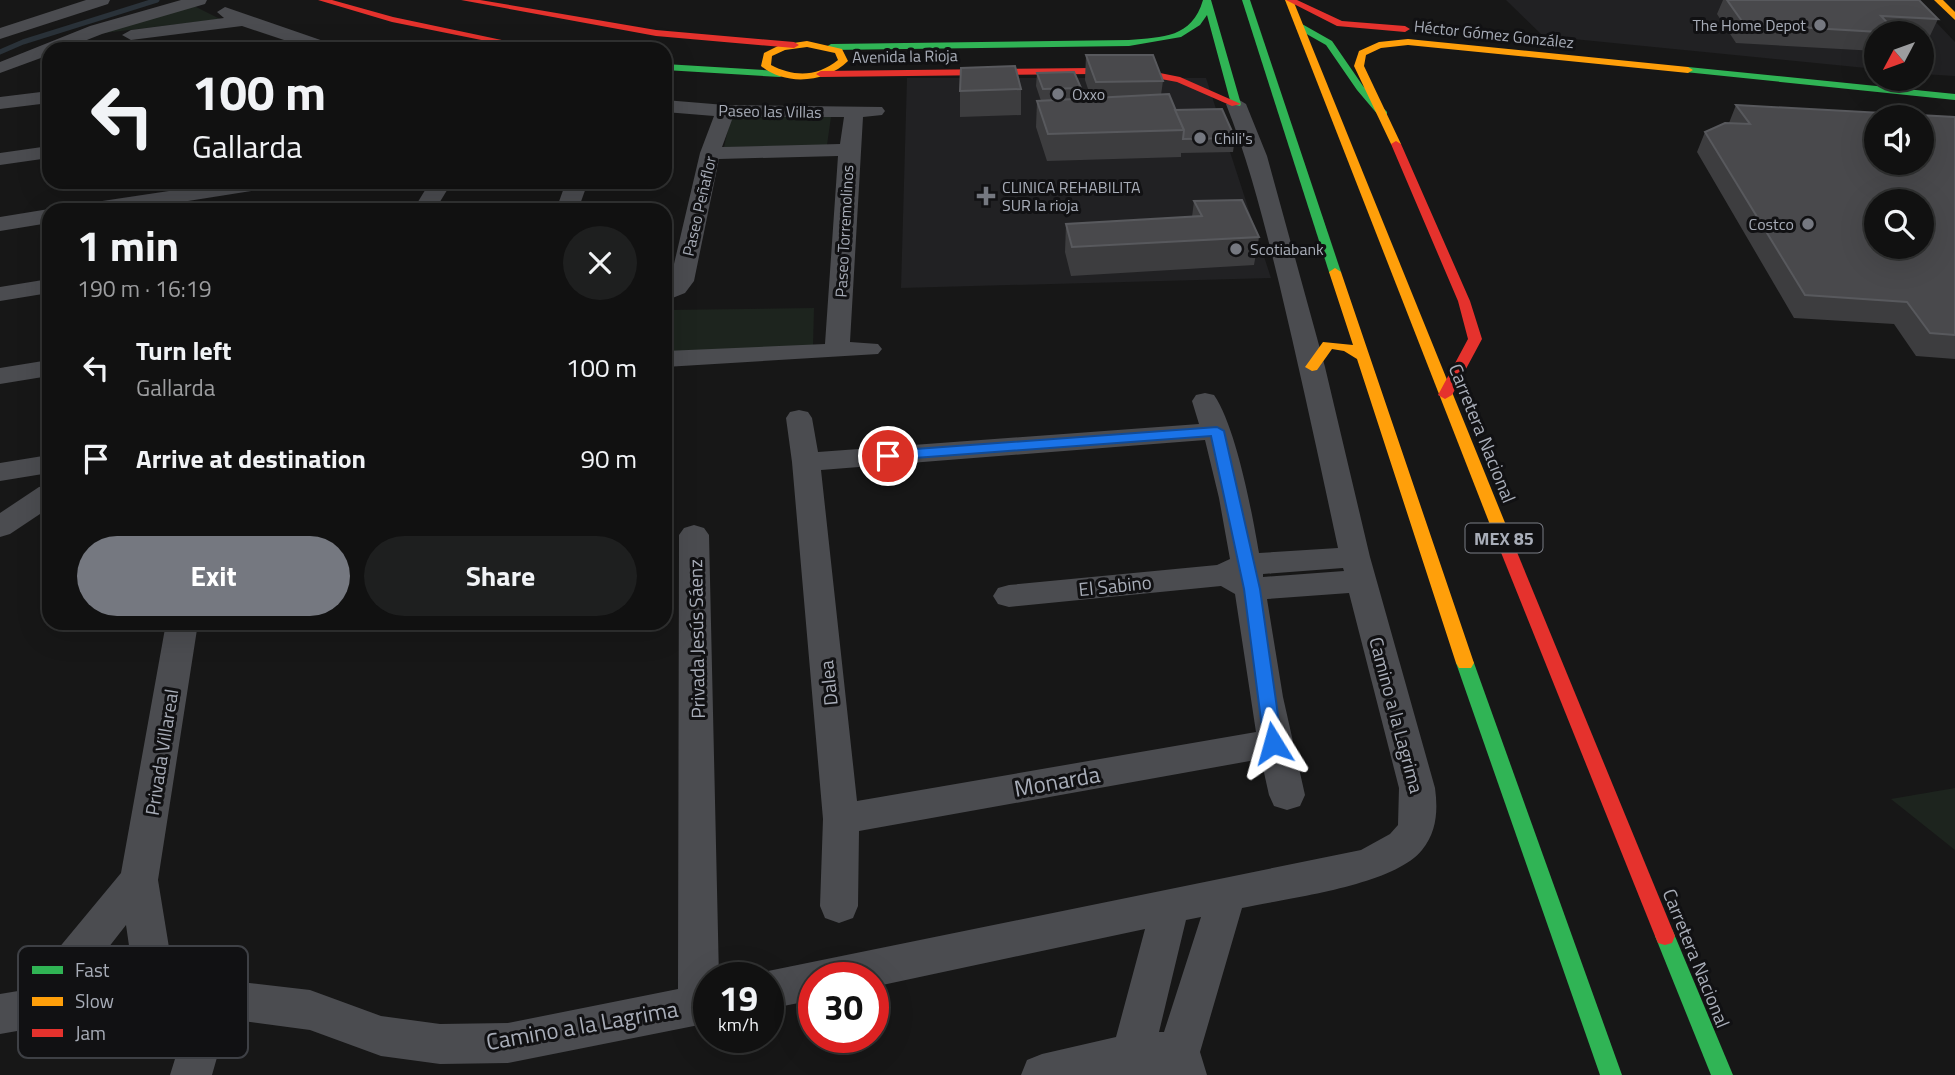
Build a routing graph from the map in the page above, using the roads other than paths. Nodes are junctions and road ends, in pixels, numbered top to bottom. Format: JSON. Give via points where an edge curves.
{"nodes":[{"id":1,"x":102,"y":0,"type":"edge"},
{"id":2,"x":321,"y":0,"type":"edge"},
{"id":3,"x":465,"y":0,"type":"edge"},
{"id":4,"x":1246,"y":0,"type":"edge"},
{"id":5,"x":1290,"y":0,"type":"edge"},
{"id":6,"x":1938,"y":0,"type":"edge"},
{"id":7,"x":210,"y":1,"type":"edge"},
{"id":8,"x":1207,"y":1,"type":"edge"},
{"id":9,"x":1955,"y":16,"type":"edge"},
{"id":10,"x":243,"y":21,"type":"junction"},
{"id":11,"x":1299,"y":26,"type":"junction"},
{"id":12,"x":0,"y":34,"type":"edge"},
{"id":13,"x":65,"y":42,"type":"edge"},
{"id":14,"x":78,"y":42,"type":"edge"},
{"id":15,"x":308,"y":42,"type":"edge"},
{"id":16,"x":505,"y":42,"type":"edge"},
{"id":17,"x":1088,"y":43,"type":"junction"},
{"id":18,"x":794,"y":45,"type":"junction"},
{"id":19,"x":831,"y":47,"type":"junction"},
{"id":20,"x":42,"y":50,"type":"edge"},
{"id":21,"x":0,"y":68,"type":"edge"},
{"id":22,"x":672,"y":68,"type":"edge"},
{"id":23,"x":1093,"y":71,"type":"junction"},
{"id":24,"x":783,"y":74,"type":"junction"},
{"id":25,"x":1864,"y":74,"type":"edge"},
{"id":26,"x":818,"y":75,"type":"junction"},
{"id":27,"x":1934,"y":81,"type":"edge"},
{"id":28,"x":1955,"y":83,"type":"edge"},
{"id":29,"x":1955,"y":97,"type":"edge"},
{"id":30,"x":42,"y":98,"type":"edge"},
{"id":31,"x":0,"y":103,"type":"edge"},
{"id":32,"x":1236,"y":104,"type":"junction"},
{"id":33,"x":672,"y":107,"type":"edge"},
{"id":34,"x":725,"y":111,"type":"junction"},
{"id":35,"x":772,"y":111,"type":"junction"},
{"id":36,"x":804,"y":111,"type":"junction"},
{"id":37,"x":864,"y":111,"type":"joint"},
{"id":38,"x":1383,"y":114,"type":"junction"},
{"id":39,"x":849,"y":150,"type":"junction"},
{"id":40,"x":42,"y":153,"type":"edge"},
{"id":41,"x":710,"y":153,"type":"junction"},
{"id":42,"x":0,"y":159,"type":"edge"},
{"id":43,"x":225,"y":189,"type":"edge"},
{"id":44,"x":134,"y":203,"type":"edge"},
{"id":45,"x":42,"y":217,"type":"edge"},
{"id":46,"x":0,"y":224,"type":"edge"},
{"id":47,"x":42,"y":287,"type":"edge"},
{"id":48,"x":672,"y":290,"type":"edge"},
{"id":49,"x":0,"y":294,"type":"edge"},
{"id":50,"x":869,"y":349,"type":"dead end"},
{"id":51,"x":837,"y":351,"type":"junction"},
{"id":52,"x":1363,"y":357,"type":"junction"},
{"id":53,"x":672,"y":359,"type":"edge"},
{"id":54,"x":1312,"y":367,"type":"junction"},
{"id":55,"x":42,"y":369,"type":"edge"},
{"id":56,"x":0,"y":376,"type":"edge"},
{"id":57,"x":1445,"y":395,"type":"junction"},
{"id":58,"x":1205,"y":401,"type":"dead end"},
{"id":59,"x":799,"y":418,"type":"dead end"},
{"id":60,"x":1217,"y":431,"type":"junction"},
{"id":61,"x":806,"y":462,"type":"junction"},
{"id":62,"x":42,"y":465,"type":"edge"},
{"id":63,"x":0,"y":472,"type":"edge"},
{"id":64,"x":42,"y":499,"type":"edge"},
{"id":65,"x":0,"y":527,"type":"edge"},
{"id":66,"x":694,"y":535,"type":"dead end"},
{"id":67,"x":1358,"y":569,"type":"junction"},
{"id":68,"x":1240,"y":576,"type":"junction"},
{"id":69,"x":1009,"y":596,"type":"dead end"},
{"id":70,"x":181,"y":630,"type":"edge"},
{"id":71,"x":1273,"y":743,"type":"junction"},
{"id":72,"x":1287,"y":795,"type":"dead end"},
{"id":73,"x":841,"y":819,"type":"junction"},
{"id":74,"x":139,"y":880,"type":"junction"},
{"id":75,"x":1227,"y":894,"type":"junction"},
{"id":76,"x":839,"y":906,"type":"dead end"},
{"id":77,"x":1170,"y":906,"type":"junction"},
{"id":78,"x":78,"y":946,"type":"edge"},
{"id":79,"x":149,"y":946,"type":"edge"},
{"id":80,"x":703,"y":962,"type":"edge"},
{"id":81,"x":889,"y":965,"type":"edge"},
{"id":82,"x":248,"y":1002,"type":"edge"},
{"id":83,"x":693,"y":1006,"type":"edge"},
{"id":84,"x":1133,"y":1054,"type":"junction"},
{"id":85,"x":196,"y":1058,"type":"edge"},
{"id":86,"x":1183,"y":1063,"type":"edge"},
{"id":87,"x":191,"y":1075,"type":"edge"},
{"id":88,"x":1042,"y":1075,"type":"edge"},
{"id":89,"x":1611,"y":1075,"type":"edge"},
{"id":90,"x":1722,"y":1075,"type":"edge"}],
"edges":[{"from":1,"to":12,"type":"street"},
{"from":2,"to":16,"type":"main road"},
{"from":3,"to":18,"type":"main road","via":[[656,33]]},
{"from":4,"to":52,"type":"main road"},
{"from":5,"to":11,"type":"main road","name":"Carretera Nacional","number":"MEX 85"},
{"from":5,"to":25,"type":"main road","name":"Héctor Gómez González","via":[[1334,22],[1359,27],[1454,32]]},
{"from":6,"to":9,"type":"main road"},
{"from":7,"to":10,"type":"street"},
{"from":7,"to":13,"type":"street"},
{"from":8,"to":17,"type":"main road","name":"Avenida la Rioja","via":[[1202,21],[1179,35],[1129,43]]},
{"from":8,"to":32,"type":"main road"},
{"from":10,"to":14,"type":"street"},
{"from":10,"to":15,"type":"street"},
{"from":11,"to":38,"type":"main road","via":[[1332,44]]},
{"from":11,"to":57,"type":"main road","name":"Carretera Nacional","number":"MEX 85"},
{"from":17,"to":19,"type":"main road","name":"Avenida la Rioja"},
{"from":17,"to":23,"type":"main road"},
{"from":18,"to":19,"type":"main road","name":"Avenida la Rioja"},
{"from":18,"to":24,"type":"main road","via":[[767,55],[766,66]]},
{"from":19,"to":26,"type":"main road","via":[[843,61]]},
{"from":20,"to":21,"type":"street"},
{"from":22,"to":24,"type":"main road"},
{"from":23,"to":26,"type":"main road","name":"Avenida la Rioja"},
{"from":23,"to":32,"type":"main road","name":"Avenida la Rioja","via":[[1180,80]]},
{"from":24,"to":26,"type":"main road","name":"Avenida la Rioja"},
{"from":24,"to":35,"type":"street"},
{"from":26,"to":36,"type":"street"},
{"from":27,"to":28,"type":"main road"},
{"from":29,"to":38,"type":"main road","name":"Héctor Gómez González","via":[[1408,42],[1379,45],[1359,58]]},
{"from":30,"to":31,"type":"street"},
{"from":32,"to":54,"type":"street","name":"Camino a la Lagrima","via":[[1260,166]]},
{"from":33,"to":34,"type":"street","name":"Paseo las Villas"},
{"from":34,"to":35,"type":"street","name":"Paseo las Villas"},
{"from":34,"to":41,"type":"street","name":"Paseo Peñaflor"},
{"from":35,"to":36,"type":"street","name":"Paseo las Villas"},
{"from":36,"to":37,"type":"street","name":"Paseo las Villas"},
{"from":37,"to":39,"type":"street","name":"Paseo Torremolinos"},
{"from":38,"to":57,"type":"main road","name":"Héctor Gómez González","via":[[1464,301],[1475,339]]},
{"from":39,"to":41,"type":"street"},
{"from":39,"to":51,"type":"street","name":"Paseo Torremolinos"},
{"from":40,"to":42,"type":"street"},
{"from":41,"to":48,"type":"street","name":"Paseo Peñaflor","via":[[682,281]]},
{"from":43,"to":44,"type":"street"},
{"from":45,"to":46,"type":"street"},
{"from":47,"to":49,"type":"street"},
{"from":50,"to":51,"type":"street"},
{"from":51,"to":53,"type":"street"},
{"from":52,"to":54,"type":"main road","via":[[1347,347],[1328,345]]},
{"from":52,"to":89,"type":"main road","via":[[1437,583]]},
{"from":54,"to":67,"type":"street","name":"Camino a la Lagrima"},
{"from":55,"to":56,"type":"street"},
{"from":57,"to":90,"type":"main road","name":"Carretera Nacional","number":"MEX 85"},
{"from":58,"to":60,"type":"street"},
{"from":59,"to":61,"type":"street","name":"Dalea"},
{"from":60,"to":61,"type":"street"},
{"from":60,"to":68,"type":"street"},
{"from":61,"to":73,"type":"street","name":"Dalea"},
{"from":62,"to":63,"type":"street"},
{"from":64,"to":65,"type":"street"},
{"from":66,"to":80,"type":"street","name":"Privada Jesús Sáenz"},
{"from":67,"to":68,"type":"street","name":"El Sabino"},
{"from":67,"to":75,"type":"street","name":"Camino a la Lagrima","via":[[1418,788],[1418,827],[1390,855],[1366,865]]},
{"from":68,"to":69,"type":"street","name":"El Sabino"},
{"from":68,"to":71,"type":"street"},
{"from":70,"to":74,"type":"street","name":"Privada Villareal"},
{"from":71,"to":72,"type":"street"},
{"from":71,"to":73,"type":"street","name":"Monarda"},
{"from":73,"to":76,"type":"street","name":"Dalea"},
{"from":74,"to":78,"type":"street","name":"Privada Villareal"},
{"from":74,"to":79,"type":"street","name":"Privada Villareal"},
{"from":75,"to":77,"type":"street","name":"Camino a la Lagrima"},
{"from":75,"to":86,"type":"street"},
{"from":77,"to":81,"type":"street","name":"Camino a la Lagrima"},
{"from":77,"to":84,"type":"street"},
{"from":82,"to":83,"type":"street","name":"Camino a la Lagrima","via":[[310,1010],[381,1036],[440,1044],[508,1043]]},
{"from":84,"to":86,"type":"street"},
{"from":84,"to":88,"type":"street"},
{"from":85,"to":87,"type":"street"}]}
